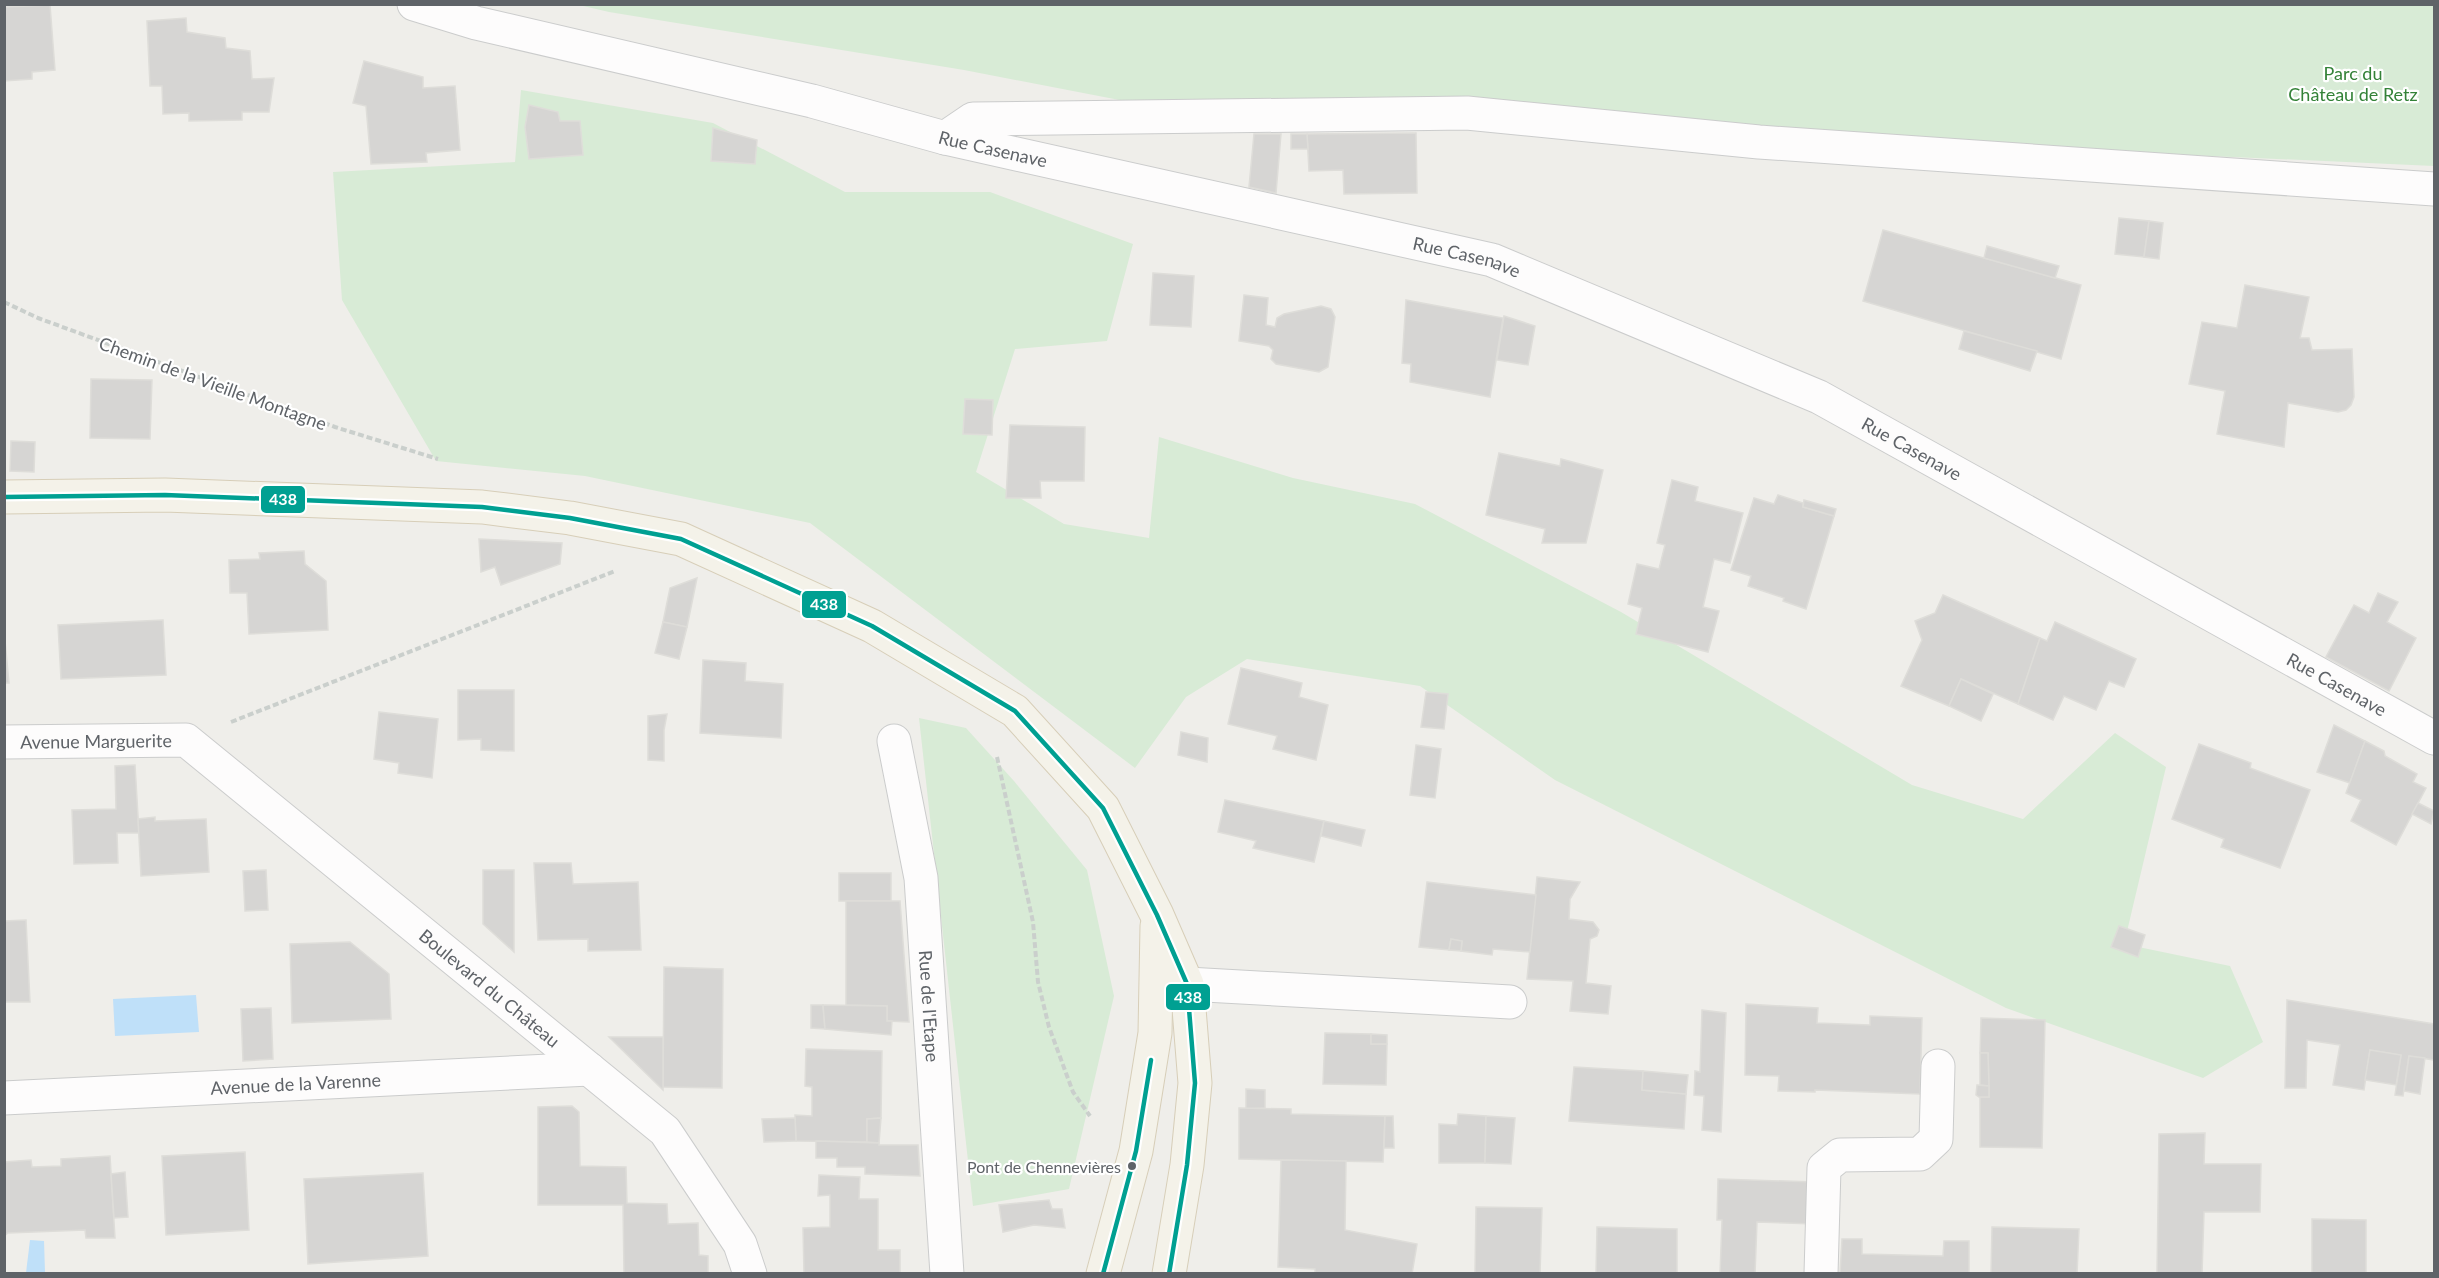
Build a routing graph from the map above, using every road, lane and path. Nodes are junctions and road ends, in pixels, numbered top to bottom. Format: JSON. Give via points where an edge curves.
{"nodes":[{"id":1,"x":414,"y":4,"type":"edge"},
{"id":2,"x":945,"y":138,"type":"junction"},
{"id":3,"x":2434,"y":189,"type":"edge"},
{"id":4,"x":4,"y":302,"type":"edge"},
{"id":5,"x":424,"y":455,"type":"dead end"},
{"id":6,"x":4,"y":497,"type":"edge"},
{"id":7,"x":616,"y":570,"type":"dead end"},
{"id":8,"x":2434,"y":738,"type":"edge"},
{"id":9,"x":186,"y":740,"type":"junction"},
{"id":10,"x":894,"y":741,"type":"dead end"},
{"id":11,"x":4,"y":742,"type":"edge"},
{"id":12,"x":996,"y":751,"type":"dead end"},
{"id":13,"x":1157,"y":915,"type":"junction"},
{"id":14,"x":1187,"y":984,"type":"junction"},
{"id":15,"x":1510,"y":1002,"type":"dead end"},
{"id":16,"x":1938,"y":1066,"type":"dead end"},
{"id":17,"x":589,"y":1069,"type":"junction"},
{"id":18,"x":4,"y":1098,"type":"edge"},
{"id":19,"x":1090,"y":1116,"type":"dead end"},
{"id":20,"x":750,"y":1274,"type":"edge"},
{"id":21,"x":946,"y":1274,"type":"edge"},
{"id":22,"x":1103,"y":1274,"type":"edge"},
{"id":23,"x":1169,"y":1274,"type":"edge"},
{"id":24,"x":1821,"y":1274,"type":"edge"}],
"edges":[{"from":1,"to":2,"type":"street","name":"Rue Casenave","via":[[476,23],[812,101]]},
{"from":2,"to":3,"type":"street","via":[[973,119],[1467,113],[1759,142]]},
{"from":2,"to":8,"type":"street","name":"Rue Casenave","via":[[1492,260],[1820,397]]},
{"from":4,"to":5,"type":"path","name":"Chemin de la Vieille Montagne","via":[[335,428]]},
{"from":6,"to":13,"type":"main road","via":[[165,495],[482,507],[570,518],[681,539],[872,626],[1015,711],[1103,808]]},
{"from":7,"to":9,"type":"path"},
{"from":9,"to":11,"type":"street","name":"Avenue Marguerite"},
{"from":9,"to":17,"type":"street","name":"Boulevard du Château"},
{"from":10,"to":21,"type":"street","name":"Rue de l'Etape","via":[[921,878]]},
{"from":12,"to":19,"type":"path","via":[[1033,922],[1038,982],[1049,1027],[1073,1092]]},
{"from":13,"to":14,"type":"main road"},
{"from":13,"to":22,"type":"main road","via":[[1155,1033],[1136,1151]]},
{"from":14,"to":15,"type":"street"},
{"from":14,"to":23,"type":"main road","via":[[1195,1083],[1187,1165]]},
{"from":16,"to":24,"type":"street","via":[[1936,1139],[1920,1154],[1840,1155],[1824,1167]]},
{"from":17,"to":18,"type":"street","name":"Avenue de la Varenne"},
{"from":17,"to":20,"type":"street","name":"Boulevard du Château","via":[[665,1131],[740,1244]]}]}
